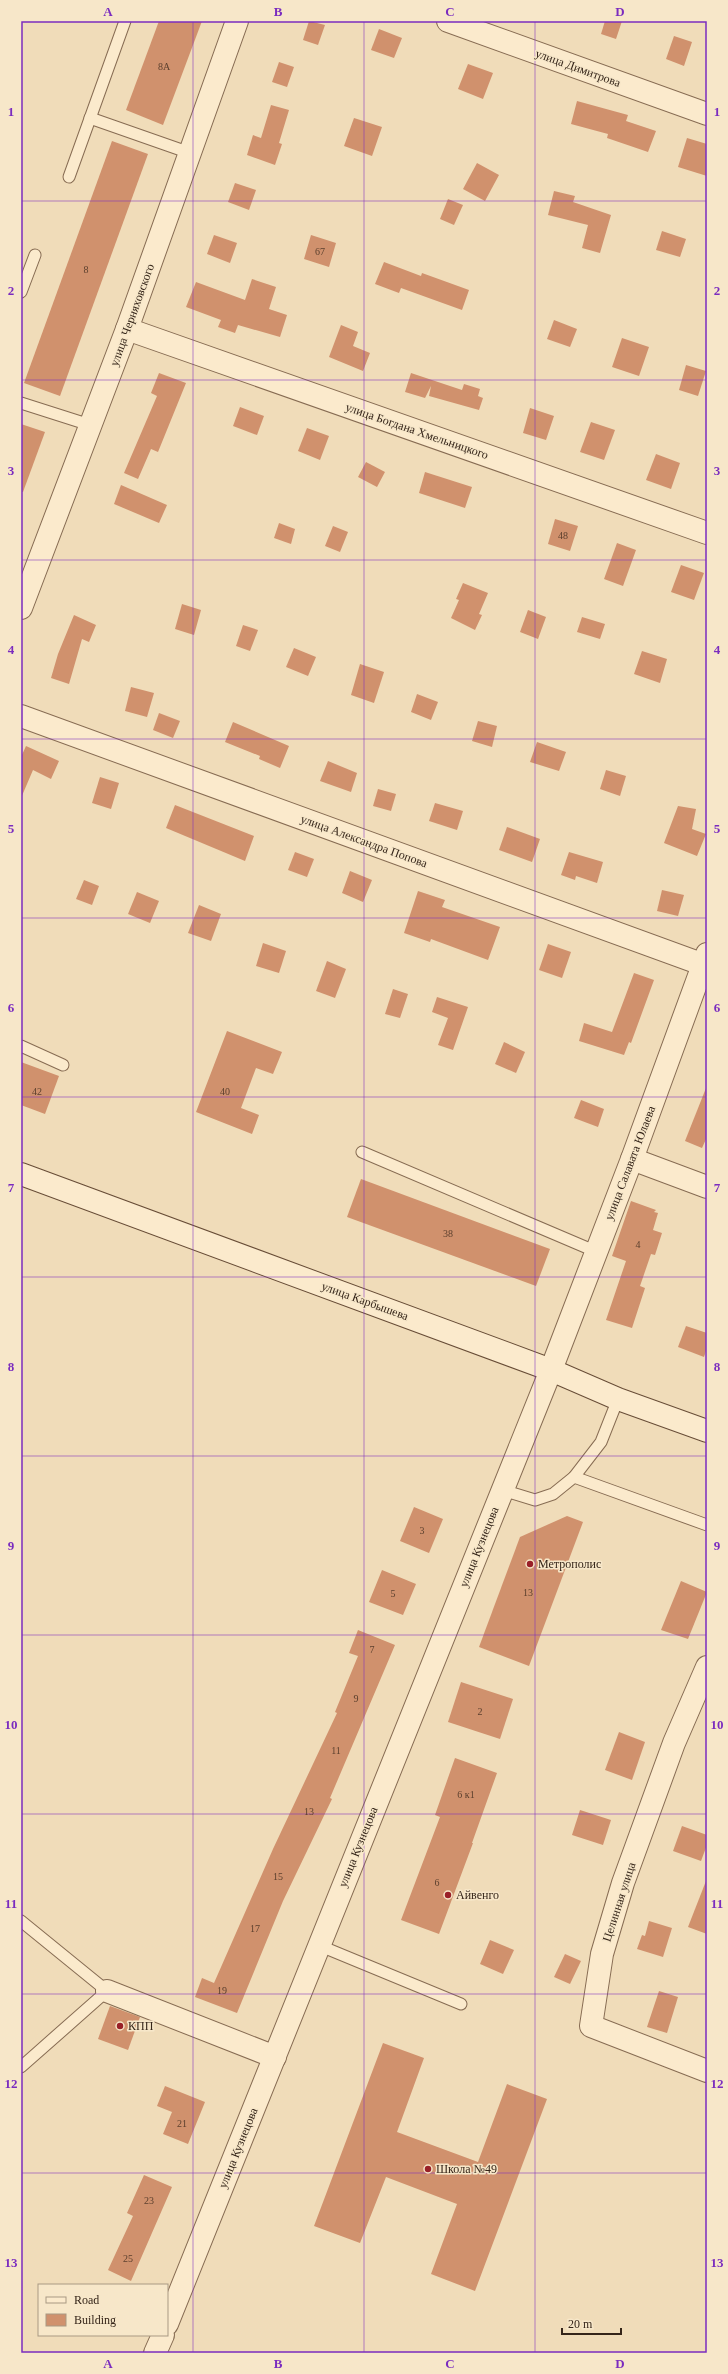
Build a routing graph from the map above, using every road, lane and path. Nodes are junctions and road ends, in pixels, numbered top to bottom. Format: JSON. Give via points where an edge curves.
{"nodes":[{"id":1,"x":125,"y":21,"type":"edge"},
{"id":2,"x":237,"y":21,"type":"edge"},
{"id":3,"x":448,"y":21,"type":"edge"},
{"id":4,"x":707,"y":114,"type":"edge"},
{"id":5,"x":90,"y":118,"type":"junction"},
{"id":6,"x":190,"y":153,"type":"junction"},
{"id":7,"x":69,"y":177,"type":"dead end"},
{"id":8,"x":35,"y":255,"type":"dead end"},
{"id":9,"x":21,"y":292,"type":"edge"},
{"id":10,"x":127,"y":329,"type":"junction"},
{"id":11,"x":21,"y":403,"type":"edge"},
{"id":12,"x":90,"y":425,"type":"junction"},
{"id":13,"x":707,"y":534,"type":"edge"},
{"id":14,"x":21,"y":608,"type":"edge"},
{"id":15,"x":21,"y":716,"type":"edge"},
{"id":16,"x":706,"y":962,"type":"edge"},
{"id":17,"x":21,"y":1046,"type":"edge"},
{"id":18,"x":63,"y":1065,"type":"dead end"},
{"id":19,"x":362,"y":1152,"type":"dead end"},
{"id":20,"x":632,"y":1159,"type":"junction"},
{"id":21,"x":22,"y":1179,"type":"edge"},
{"id":22,"x":707,"y":1187,"type":"edge"},
{"id":23,"x":597,"y":1252,"type":"junction"},
{"id":24,"x":551,"y":1370,"type":"junction"},
{"id":25,"x":618,"y":1399,"type":"junction"},
{"id":26,"x":707,"y":1431,"type":"edge"},
{"id":27,"x":574,"y":1477,"type":"junction"},
{"id":28,"x":502,"y":1490,"type":"junction"},
{"id":29,"x":707,"y":1525,"type":"edge"},
{"id":30,"x":707,"y":1667,"type":"edge"},
{"id":31,"x":21,"y":1922,"type":"edge"},
{"id":32,"x":318,"y":1945,"type":"junction"},
{"id":33,"x":106,"y":1991,"type":"junction"},
{"id":34,"x":461,"y":2004,"type":"dead end"},
{"id":35,"x":274,"y":2057,"type":"junction"},
{"id":36,"x":21,"y":2067,"type":"edge"},
{"id":37,"x":707,"y":2071,"type":"edge"},
{"id":38,"x":168,"y":2322,"type":"edge"},
{"id":39,"x":163,"y":2336,"type":"edge"},
{"id":40,"x":156,"y":2353,"type":"edge"}],
"edges":[{"from":1,"to":5,"type":"lane"},
{"from":2,"to":6,"type":"street","name":"улица Черняховского"},
{"from":3,"to":4,"type":"street","name":"улица Димитрова"},
{"from":5,"to":6,"type":"lane"},
{"from":5,"to":7,"type":"lane"},
{"from":6,"to":10,"type":"street","name":"улица Черняховского"},
{"from":8,"to":9,"type":"lane"},
{"from":10,"to":12,"type":"street","name":"улица Черняховского"},
{"from":10,"to":13,"type":"street","name":"улица Богдана Хмельницкого"},
{"from":11,"to":12,"type":"lane"},
{"from":12,"to":14,"type":"street","name":"улица Черняховского"},
{"from":15,"to":16,"type":"street","name":"улица Александра Попова"},
{"from":16,"to":20,"type":"street","name":"улица Салавата Юлаева"},
{"from":17,"to":18,"type":"lane"},
{"from":19,"to":23,"type":"lane"},
{"from":20,"to":22,"type":"street"},
{"from":20,"to":23,"type":"street","name":"улица Салавата Юлаева"},
{"from":21,"to":24,"type":"street","name":"улица Карбышева"},
{"from":23,"to":24,"type":"street","name":"улица Салавата Юлаева"},
{"from":24,"to":25,"type":"street","name":"улица Карбышева"},
{"from":24,"to":28,"type":"street","name":"улица Кузнецова"},
{"from":25,"to":26,"type":"street","name":"улица Карбышева"},
{"from":25,"to":27,"type":"lane","via":[[601,1442]]},
{"from":27,"to":28,"type":"lane","via":[[553,1494],[535,1500]]},
{"from":27,"to":29,"type":"lane"},
{"from":28,"to":32,"type":"street","name":"улица Кузнецова"},
{"from":30,"to":37,"type":"street","name":"Целинная улица","via":[[674,1743],[623,1883],[602,1954],[591,2026]]},
{"from":31,"to":33,"type":"lane"},
{"from":32,"to":34,"type":"lane"},
{"from":32,"to":35,"type":"street","name":"улица Кузнецова"},
{"from":33,"to":35,"type":"street"},
{"from":33,"to":36,"type":"lane"},
{"from":35,"to":38,"type":"street","name":"улица Кузнецова"},
{"from":39,"to":40,"type":"street"}]}
